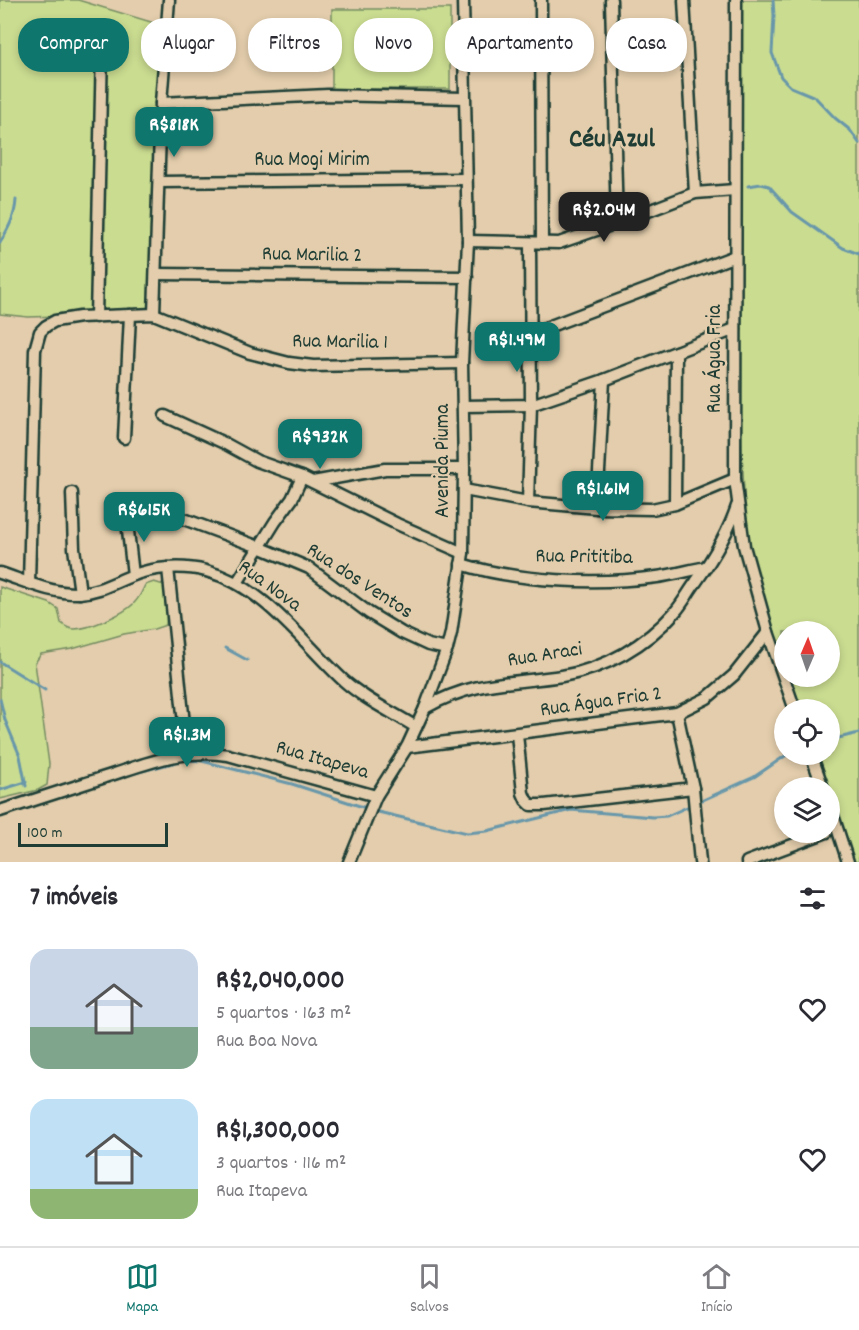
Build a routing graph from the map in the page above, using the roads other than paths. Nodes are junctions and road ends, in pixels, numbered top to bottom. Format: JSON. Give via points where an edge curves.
{"nodes":[{"id":1,"x":169,"y":0,"type":"edge"},
{"id":2,"x":463,"y":0,"type":"edge"},
{"id":3,"x":541,"y":0,"type":"edge"},
{"id":4,"x":611,"y":0,"type":"edge"},
{"id":5,"x":684,"y":0,"type":"edge"},
{"id":6,"x":736,"y":0,"type":"edge"},
{"id":7,"x":101,"y":72,"type":"edge"},
{"id":8,"x":465,"y":98,"type":"junction"},
{"id":9,"x":161,"y":103,"type":"junction"},
{"id":10,"x":466,"y":179,"type":"junction"},
{"id":11,"x":159,"y":182,"type":"junction"},
{"id":12,"x":735,"y":190,"type":"junction"},
{"id":13,"x":695,"y":193,"type":"junction"},
{"id":14,"x":617,"y":224,"type":"junction"},
{"id":15,"x":468,"y":241,"type":"junction"},
{"id":16,"x":542,"y":243,"type":"junction"},
{"id":17,"x":530,"y":244,"type":"junction"},
{"id":18,"x":735,"y":256,"type":"junction"},
{"id":19,"x":156,"y":274,"type":"junction"},
{"id":20,"x":467,"y":277,"type":"junction"},
{"id":21,"x":154,"y":314,"type":"junction"},
{"id":22,"x":130,"y":315,"type":"junction"},
{"id":23,"x":96,"y":317,"type":"junction"},
{"id":24,"x":735,"y":329,"type":"junction"},
{"id":25,"x":532,"y":333,"type":"junction"},
{"id":26,"x":676,"y":352,"type":"junction"},
{"id":27,"x":462,"y":363,"type":"junction"},
{"id":28,"x":604,"y":380,"type":"junction"},
{"id":29,"x":531,"y":405,"type":"junction"},
{"id":30,"x":463,"y":406,"type":"junction"},
{"id":31,"x":165,"y":416,"type":"dead end"},
{"id":32,"x":124,"y":438,"type":"dead end"},
{"id":33,"x":464,"y":469,"type":"junction"},
{"id":34,"x":302,"y":477,"type":"junction"},
{"id":35,"x":735,"y":479,"type":"junction"},
{"id":36,"x":313,"y":482,"type":"junction"},
{"id":37,"x":464,"y":490,"type":"junction"},
{"id":38,"x":72,"y":493,"type":"dead end"},
{"id":39,"x":528,"y":502,"type":"junction"},
{"id":40,"x":738,"y":503,"type":"junction"},
{"id":41,"x":675,"y":504,"type":"junction"},
{"id":42,"x":597,"y":508,"type":"junction"},
{"id":43,"x":126,"y":513,"type":"dead end"},
{"id":44,"x":184,"y":519,"type":"dead end"},
{"id":45,"x":260,"y":547,"type":"junction"},
{"id":46,"x":462,"y":558,"type":"junction"},
{"id":47,"x":706,"y":567,"type":"junction"},
{"id":48,"x":168,"y":568,"type":"junction"},
{"id":49,"x":0,"y":573,"type":"edge"},
{"id":50,"x":133,"y":575,"type":"junction"},
{"id":51,"x":29,"y":583,"type":"junction"},
{"id":52,"x":237,"y":583,"type":"junction"},
{"id":53,"x":80,"y":593,"type":"junction"},
{"id":54,"x":768,"y":633,"type":"junction"},
{"id":55,"x":447,"y":649,"type":"junction"},
{"id":56,"x":791,"y":699,"type":"edge"},
{"id":57,"x":425,"y":708,"type":"junction"},
{"id":58,"x":677,"y":713,"type":"junction"},
{"id":59,"x":416,"y":727,"type":"junction"},
{"id":60,"x":517,"y":734,"type":"junction"},
{"id":61,"x":407,"y":747,"type":"junction"},
{"id":62,"x":187,"y":753,"type":"junction"},
{"id":63,"x":693,"y":788,"type":"junction"},
{"id":64,"x":376,"y":796,"type":"junction"},
{"id":65,"x":0,"y":811,"type":"edge"},
{"id":66,"x":798,"y":843,"type":"edge"},
{"id":67,"x":838,"y":843,"type":"edge"},
{"id":68,"x":354,"y":850,"type":"junction"},
{"id":69,"x":349,"y":862,"type":"edge"},
{"id":70,"x":362,"y":862,"type":"edge"},
{"id":71,"x":700,"y":862,"type":"edge"},
{"id":72,"x":747,"y":862,"type":"edge"},
{"id":73,"x":848,"y":862,"type":"edge"}],
"edges":[{"from":1,"to":9,"type":"street"},
{"from":2,"to":8,"type":"street","name":"Avenida Piuma"},
{"from":3,"to":16,"type":"street"},
{"from":4,"to":14,"type":"street"},
{"from":5,"to":13,"type":"street"},
{"from":6,"to":12,"type":"street","name":"Rua Água Fria"},
{"from":7,"to":23,"type":"street"},
{"from":8,"to":9,"type":"street","via":[[328,95]]},
{"from":8,"to":10,"type":"street","name":"Avenida Piuma"},
{"from":9,"to":11,"type":"street"},
{"from":10,"to":11,"type":"street","name":"Rua Mogi Mirim"},
{"from":10,"to":15,"type":"street","name":"Avenida Piuma"},
{"from":11,"to":19,"type":"street"},
{"from":12,"to":13,"type":"street"},
{"from":12,"to":18,"type":"street","name":"Rua Água Fria"},
{"from":13,"to":14,"type":"street"},
{"from":14,"to":16,"type":"street","via":[[559,243]]},
{"from":15,"to":17,"type":"street"},
{"from":15,"to":20,"type":"street","name":"Avenida Piuma"},
{"from":16,"to":17,"type":"street"},
{"from":17,"to":25,"type":"street"},
{"from":18,"to":24,"type":"street","name":"Rua Água Fria"},
{"from":18,"to":25,"type":"street"},
{"from":19,"to":20,"type":"street","name":"Rua Marilia 2"},
{"from":19,"to":21,"type":"street"},
{"from":20,"to":27,"type":"street","name":"Avenida Piuma"},
{"from":21,"to":22,"type":"street"},
{"from":21,"to":27,"type":"street","name":"Rua Marilia 1","via":[[250,353],[289,363]]},
{"from":22,"to":23,"type":"street"},
{"from":22,"to":32,"type":"street"},
{"from":23,"to":51,"type":"street","via":[[55,321],[37,339]]},
{"from":24,"to":26,"type":"street"},
{"from":24,"to":35,"type":"street","name":"Rua Água Fria"},
{"from":25,"to":29,"type":"street"},
{"from":26,"to":28,"type":"street"},
{"from":26,"to":41,"type":"street"},
{"from":27,"to":30,"type":"street","name":"Avenida Piuma"},
{"from":28,"to":29,"type":"street"},
{"from":28,"to":42,"type":"street"},
{"from":29,"to":30,"type":"street"},
{"from":29,"to":39,"type":"street"},
{"from":30,"to":33,"type":"street","name":"Avenida Piuma"},
{"from":31,"to":34,"type":"street","name":"Rua Prititiba","via":[[257,461]]},
{"from":33,"to":36,"type":"street","via":[[385,469]]},
{"from":33,"to":37,"type":"street","name":"Avenida Piuma"},
{"from":34,"to":36,"type":"street","name":"Rua Prititiba"},
{"from":34,"to":45,"type":"street"},
{"from":35,"to":40,"type":"street","name":"Rua Água Fria"},
{"from":35,"to":41,"type":"street"},
{"from":36,"to":46,"type":"street","name":"Rua Prititiba"},
{"from":37,"to":39,"type":"street"},
{"from":37,"to":46,"type":"street","name":"Avenida Piuma"},
{"from":38,"to":53,"type":"street"},
{"from":39,"to":42,"type":"street"},
{"from":40,"to":47,"type":"street","name":"Rua Araci"},
{"from":40,"to":54,"type":"street","name":"Rua Água Fria","via":[[744,546]]},
{"from":41,"to":42,"type":"street","via":[[652,509]]},
{"from":43,"to":50,"type":"street"},
{"from":44,"to":45,"type":"street","name":"Rua dos Ventos"},
{"from":45,"to":52,"type":"street"},
{"from":45,"to":55,"type":"street","name":"Rua dos Ventos","via":[[309,568],[369,614],[402,633]]},
{"from":46,"to":47,"type":"street","name":"Rua Prititiba","via":[[478,569],[522,577],[593,582],[657,577]]},
{"from":46,"to":55,"type":"street","name":"Avenida Piuma"},
{"from":47,"to":57,"type":"street","name":"Rua Araci","via":[[675,612],[626,653],[582,672],[466,689]]},
{"from":48,"to":50,"type":"street","name":"Rua Nova"},
{"from":48,"to":52,"type":"street","name":"Rua Nova","via":[[205,571]]},
{"from":48,"to":62,"type":"street"},
{"from":49,"to":51,"type":"street","name":"Rua Nova"},
{"from":50,"to":53,"type":"street","name":"Rua Nova"},
{"from":51,"to":53,"type":"street","name":"Rua Nova"},
{"from":52,"to":59,"type":"street","name":"Rua Nova","via":[[289,623],[344,681]]},
{"from":54,"to":56,"type":"street","name":"Rua Água Fria"},
{"from":54,"to":58,"type":"street","name":"Rua Água Fria 2","via":[[734,675],[707,698]]},
{"from":55,"to":57,"type":"street","name":"Avenida Piuma"},
{"from":57,"to":59,"type":"street","name":"Avenida Piuma"},
{"from":58,"to":60,"type":"street","name":"Rua Água Fria 2"},
{"from":58,"to":63,"type":"street"},
{"from":59,"to":61,"type":"street","name":"Avenida Piuma"},
{"from":60,"to":61,"type":"street","name":"Rua Água Fria 2"},
{"from":60,"to":63,"type":"street","via":[[526,800],[531,805]]},
{"from":61,"to":64,"type":"street","name":"Avenida Piuma"},
{"from":62,"to":64,"type":"street","name":"Rua Itapeva","via":[[228,755]]},
{"from":62,"to":65,"type":"street","name":"Rua Itapeva"},
{"from":63,"to":71,"type":"street"},
{"from":64,"to":68,"type":"street","name":"Avenida Piuma"},
{"from":66,"to":72,"type":"street"},
{"from":67,"to":73,"type":"street"},
{"from":68,"to":69,"type":"street","name":"Avenida Piuma"},
{"from":68,"to":70,"type":"street"}]}
